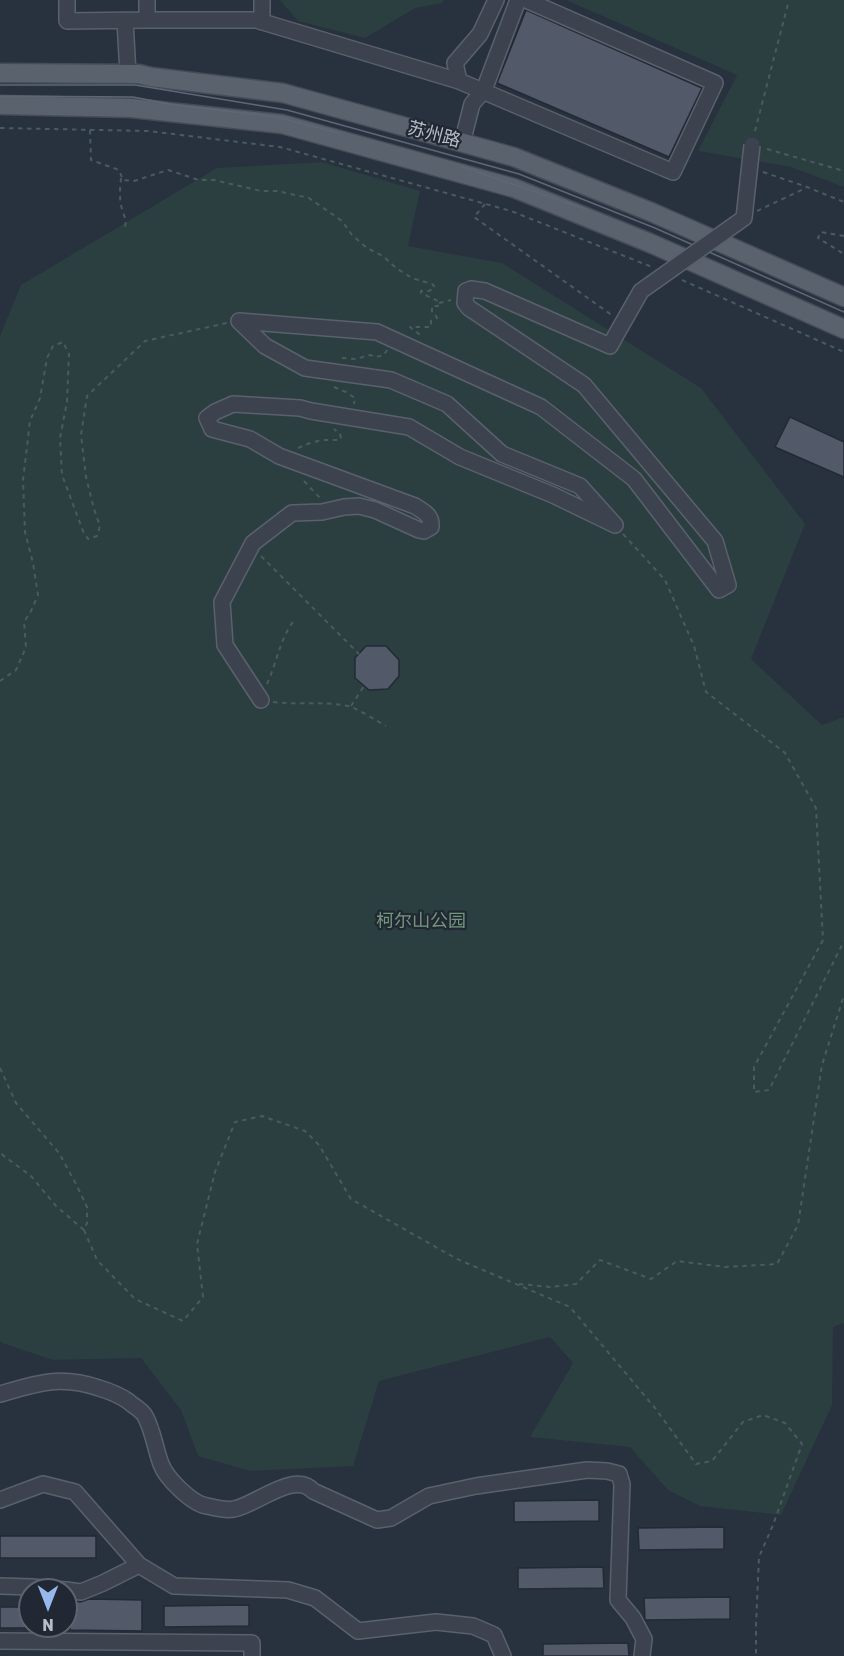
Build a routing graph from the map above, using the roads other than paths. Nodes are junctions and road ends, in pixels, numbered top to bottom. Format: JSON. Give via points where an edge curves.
{"nodes":[{"id":1,"x":67,"y":0,"type":"edge"},
{"id":2,"x":147,"y":0,"type":"edge"},
{"id":3,"x":262,"y":0,"type":"edge"},
{"id":4,"x":496,"y":0,"type":"edge"},
{"id":5,"x":518,"y":0,"type":"edge"},
{"id":6,"x":526,"y":0,"type":"edge"},
{"id":7,"x":147,"y":20,"type":"junction"},
{"id":8,"x":125,"y":21,"type":"junction"},
{"id":9,"x":262,"y":22,"type":"junction"},
{"id":10,"x":0,"y":73,"type":"edge"},
{"id":11,"x":128,"y":74,"type":"junction"},
{"id":12,"x":459,"y":81,"type":"junction"},
{"id":13,"x":484,"y":90,"type":"junction"},
{"id":14,"x":0,"y":105,"type":"edge"},
{"id":15,"x":462,"y":142,"type":"junction"},
{"id":16,"x":752,"y":145,"type":"road end"},
{"id":17,"x":844,"y":297,"type":"edge"},
{"id":18,"x":844,"y":329,"type":"edge"},
{"id":19,"x":261,"y":700,"type":"road end"},
{"id":20,"x":0,"y":1394,"type":"edge"},
{"id":21,"x":0,"y":1500,"type":"edge"},
{"id":22,"x":139,"y":1565,"type":"junction"},
{"id":23,"x":0,"y":1586,"type":"edge"},
{"id":24,"x":18,"y":1587,"type":"edge"},
{"id":25,"x":78,"y":1592,"type":"edge"},
{"id":26,"x":0,"y":1641,"type":"edge"},
{"id":27,"x":252,"y":1656,"type":"edge"},
{"id":28,"x":503,"y":1656,"type":"edge"},
{"id":29,"x":642,"y":1656,"type":"edge"}],
"edges":[{"from":1,"to":8,"type":"street","via":[[67,21]]},
{"from":2,"to":7,"type":"street"},
{"from":3,"to":9,"type":"street"},
{"from":4,"to":12,"type":"street","via":[[480,34],[455,63]]},
{"from":5,"to":13,"type":"street"},
{"from":6,"to":13,"type":"street","via":[[714,83],[673,172]]},
{"from":7,"to":8,"type":"street"},
{"from":7,"to":9,"type":"street"},
{"from":8,"to":11,"type":"street"},
{"from":9,"to":12,"type":"street"},
{"from":10,"to":11,"type":"main road","name":"苏州路"},
{"from":11,"to":15,"type":"main road","name":"苏州路","via":[[283,93]]},
{"from":12,"to":13,"type":"street"},
{"from":13,"to":15,"type":"street","via":[[472,104]]},
{"from":14,"to":18,"type":"main road","name":"苏州路","via":[[131,108],[282,124],[514,188]]},
{"from":15,"to":17,"type":"main road","name":"苏州路","via":[[514,157],[651,212]]},
{"from":16,"to":19,"type":"street","bridge":true,"via":[[744,218],[641,291],[610,346],[485,291],[471,289],[465,295],[469,308],[584,385],[714,541],[728,585],[719,590],[634,479],[541,407],[377,332],[239,321],[265,346],[305,368],[391,380],[447,404],[502,454],[580,486],[615,525],[460,457],[409,427],[336,422],[300,408],[233,404],[215,412],[207,418],[212,429],[250,439],[279,456],[415,506],[429,515],[431,521],[431,527],[419,530],[359,506],[292,513],[253,543],[222,602],[225,645]]},
{"from":20,"to":29,"type":"street","via":[[63,1381],[81,1382],[125,1399],[144,1413],[162,1466],[187,1495],[204,1506],[232,1510],[297,1484],[377,1520],[391,1518],[429,1496],[476,1486],[587,1470],[619,1474],[622,1484],[618,1600],[644,1639]]},
{"from":21,"to":22,"type":"street","via":[[43,1484],[75,1492]]},
{"from":22,"to":25,"type":"street"},
{"from":22,"to":28,"type":"street","via":[[174,1586],[288,1590],[306,1595],[358,1631],[436,1622],[473,1626],[494,1635]]},
{"from":23,"to":24,"type":"street"},
{"from":26,"to":27,"type":"street","via":[[252,1643]]}]}
